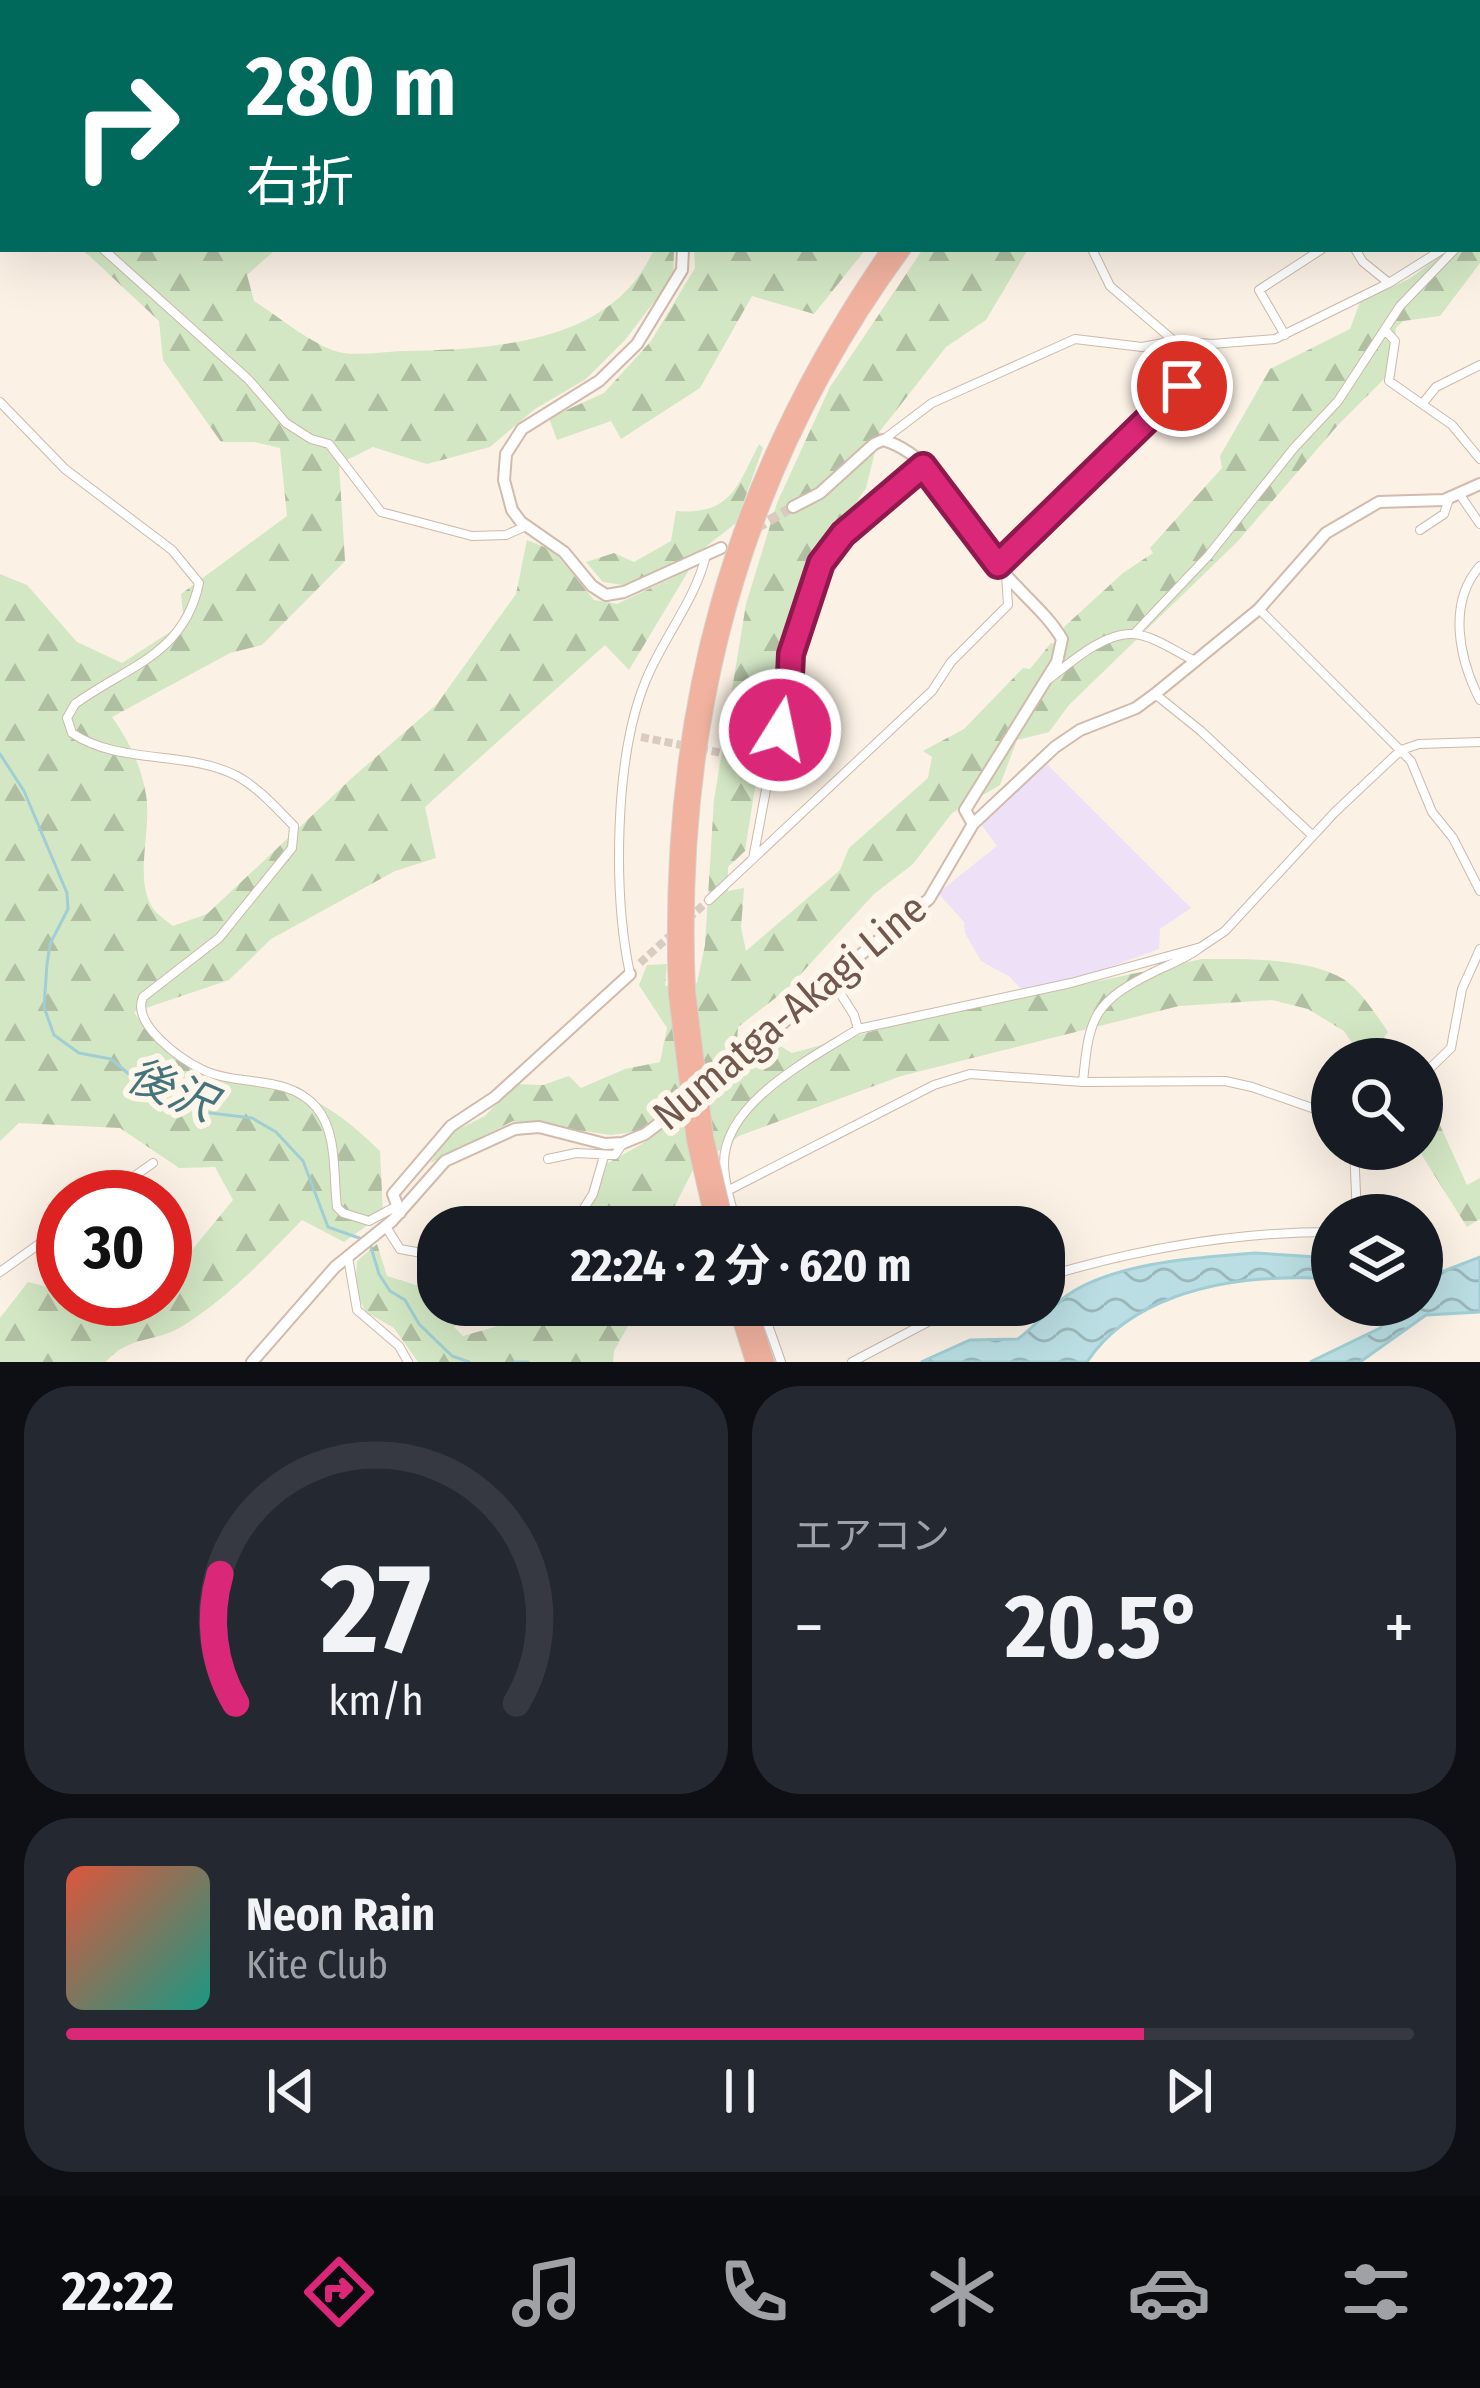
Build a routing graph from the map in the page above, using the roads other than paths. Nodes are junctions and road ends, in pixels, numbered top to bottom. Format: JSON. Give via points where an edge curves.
{"nodes":[{"id":1,"x":106,"y":252,"type":"edge"},
{"id":2,"x":683,"y":252,"type":"edge"},
{"id":3,"x":887,"y":252,"type":"edge"},
{"id":4,"x":902,"y":252,"type":"edge"},
{"id":5,"x":1093,"y":252,"type":"edge"},
{"id":6,"x":1317,"y":252,"type":"edge"},
{"id":7,"x":1357,"y":252,"type":"edge"},
{"id":8,"x":1438,"y":252,"type":"edge"},
{"id":9,"x":1453,"y":252,"type":"edge"},
{"id":10,"x":1389,"y":283,"type":"junction"},
{"id":11,"x":1387,"y":331,"type":"junction"},
{"id":12,"x":1286,"y":334,"type":"junction"},
{"id":13,"x":1172,"y":342,"type":"junction"},
{"id":14,"x":1480,"y":364,"type":"edge"},
{"id":15,"x":0,"y":401,"type":"edge"},
{"id":16,"x":1423,"y":403,"type":"junction"},
{"id":17,"x":883,"y":440,"type":"junction"},
{"id":18,"x":1480,"y":459,"type":"edge"},
{"id":19,"x":923,"y":466,"type":"junction"},
{"id":20,"x":1480,"y":484,"type":"edge"},
{"id":21,"x":1455,"y":497,"type":"junction"},
{"id":22,"x":793,"y":507,"type":"tunnel mouth"},
{"id":23,"x":1480,"y":524,"type":"edge"},
{"id":24,"x":526,"y":526,"type":"junction"},
{"id":25,"x":1420,"y":530,"type":"dead end"},
{"id":26,"x":722,"y":548,"type":"dead end"},
{"id":27,"x":706,"y":555,"type":"junction"},
{"id":28,"x":1480,"y":566,"type":"edge"},
{"id":29,"x":1002,"y":569,"type":"junction"},
{"id":30,"x":1258,"y":609,"type":"junction"},
{"id":31,"x":1134,"y":634,"type":"junction"},
{"id":32,"x":1196,"y":661,"type":"junction"},
{"id":33,"x":1040,"y":687,"type":"junction"},
{"id":34,"x":1155,"y":694,"type":"junction"},
{"id":35,"x":1480,"y":700,"type":"edge"},
{"id":36,"x":1480,"y":742,"type":"edge"},
{"id":37,"x":1401,"y":750,"type":"junction"},
{"id":38,"x":973,"y":824,"type":"junction"},
{"id":39,"x":1313,"y":836,"type":"junction"},
{"id":40,"x":753,"y":860,"type":"junction"},
{"id":41,"x":1480,"y":891,"type":"edge"},
{"id":42,"x":710,"y":900,"type":"tunnel mouth"},
{"id":43,"x":1201,"y":946,"type":"junction"},
{"id":44,"x":1480,"y":949,"type":"edge"},
{"id":45,"x":640,"y":963,"type":"tunnel mouth"},
{"id":46,"x":630,"y":974,"type":"junction"},
{"id":47,"x":831,"y":979,"type":"junction"},
{"id":48,"x":682,"y":994,"type":"junction"},
{"id":49,"x":858,"y":1029,"type":"junction"},
{"id":50,"x":1443,"y":1056,"type":"edge"},
{"id":51,"x":1083,"y":1082,"type":"junction"},
{"id":52,"x":1311,"y":1108,"type":"edge"},
{"id":53,"x":623,"y":1143,"type":"junction"},
{"id":54,"x":604,"y":1156,"type":"junction"},
{"id":55,"x":548,"y":1159,"type":"dead end"},
{"id":56,"x":153,"y":1163,"type":"dead end"},
{"id":57,"x":143,"y":1170,"type":"edge"},
{"id":58,"x":731,"y":1190,"type":"junction"},
{"id":59,"x":585,"y":1206,"type":"edge"},
{"id":60,"x":710,"y":1206,"type":"edge"},
{"id":61,"x":722,"y":1206,"type":"edge"},
{"id":62,"x":734,"y":1206,"type":"edge"},
{"id":63,"x":398,"y":1210,"type":"junction"},
{"id":64,"x":381,"y":1228,"type":"junction"},
{"id":65,"x":1311,"y":1232,"type":"edge"},
{"id":66,"x":36,"y":1246,"type":"edge"},
{"id":67,"x":353,"y":1251,"type":"junction"},
{"id":68,"x":417,"y":1253,"type":"edge"},
{"id":69,"x":1065,"y":1271,"type":"edge"},
{"id":70,"x":0,"y":1272,"type":"edge"},
{"id":71,"x":742,"y":1326,"type":"edge"},
{"id":72,"x":755,"y":1326,"type":"edge"},
{"id":73,"x":768,"y":1326,"type":"edge"},
{"id":74,"x":920,"y":1326,"type":"edge"},
{"id":75,"x":252,"y":1362,"type":"edge"},
{"id":76,"x":408,"y":1362,"type":"edge"},
{"id":77,"x":753,"y":1362,"type":"edge"},
{"id":78,"x":767,"y":1362,"type":"edge"},
{"id":79,"x":781,"y":1362,"type":"edge"},
{"id":80,"x":851,"y":1362,"type":"edge"}],
"edges":[{"from":1,"to":24,"type":"street","via":[[286,423],[329,444],[381,512],[472,536]]},
{"from":2,"to":24,"type":"main road","via":[[664,302],[617,366],[511,442],[505,480],[512,510]]},
{"from":3,"to":48,"type":"highway","via":[[796,402],[720,594],[679,802]]},
{"from":4,"to":48,"type":"highway","via":[[808,404],[730,597],[690,801]]},
{"from":5,"to":13,"type":"street","via":[[1110,286]]},
{"from":6,"to":12,"type":"street","via":[[1259,290]]},
{"from":7,"to":10,"type":"street"},
{"from":8,"to":10,"type":"street"},
{"from":9,"to":11,"type":"street"},
{"from":10,"to":12,"type":"street"},
{"from":11,"to":16,"type":"street","via":[[1395,341],[1390,381]]},
{"from":11,"to":31,"type":"street","via":[[1339,400]]},
{"from":12,"to":13,"type":"street"},
{"from":13,"to":17,"type":"street","via":[[1135,347],[1076,339],[932,403]]},
{"from":13,"to":29,"type":"street","via":[[1180,389]]},
{"from":14,"to":16,"type":"street"},
{"from":15,"to":63,"type":"street","via":[[65,469],[172,550],[199,583],[179,633],[164,648],[75,704],[67,718],[72,734],[239,777],[294,826],[292,848],[219,938],[142,997],[142,1018],[202,1070],[293,1088],[317,1107],[343,1213],[369,1221]]},
{"from":16,"to":18,"type":"street"},
{"from":17,"to":19,"type":"main road"},
{"from":17,"to":22,"type":"main road"},
{"from":19,"to":29,"type":"main road"},
{"from":19,"to":40,"type":"street","via":[[821,563],[766,762]]},
{"from":20,"to":21,"type":"main road","name":"Numatga-Akagi Line"},
{"from":21,"to":23,"type":"street"},
{"from":21,"to":25,"type":"street"},
{"from":21,"to":30,"type":"main road","name":"Numatga-Akagi Line","via":[[1386,500],[1364,509],[1309,548]]},
{"from":24,"to":27,"type":"main road","via":[[606,595]]},
{"from":26,"to":27,"type":"main road"},
{"from":27,"to":46,"type":"street","via":[[646,680],[620,814]]},
{"from":28,"to":35,"type":"street","via":[[1458,611]]},
{"from":29,"to":33,"type":"main road","via":[[1062,639]]},
{"from":29,"to":40,"type":"street","via":[[1005,610],[932,691]]},
{"from":30,"to":32,"type":"main road","name":"Numatga-Akagi Line"},
{"from":30,"to":37,"type":"street"},
{"from":31,"to":32,"type":"street"},
{"from":31,"to":33,"type":"street","via":[[1095,646]]},
{"from":32,"to":34,"type":"main road","name":"Numatga-Akagi Line"},
{"from":33,"to":38,"type":"main road","via":[[965,810]]},
{"from":34,"to":38,"type":"main road","name":"Numatga-Akagi Line","via":[[1067,739]]},
{"from":34,"to":39,"type":"street"},
{"from":36,"to":37,"type":"street"},
{"from":37,"to":39,"type":"street"},
{"from":37,"to":41,"type":"street"},
{"from":38,"to":47,"type":"main road","name":"Numatga-Akagi Line","via":[[929,899]]},
{"from":39,"to":43,"type":"street","via":[[1225,931]]},
{"from":40,"to":42,"type":"street"},
{"from":43,"to":49,"type":"street"},
{"from":43,"to":51,"type":"street","via":[[1099,1010],[1088,1028]]},
{"from":44,"to":50,"type":"street"},
{"from":45,"to":46,"type":"street"},
{"from":46,"to":63,"type":"main road","via":[[495,1097],[451,1126],[393,1194]]},
{"from":47,"to":49,"type":"street"},
{"from":47,"to":53,"type":"main road","name":"Numatga-Akagi Line","via":[[731,1069]]},
{"from":48,"to":60,"type":"highway","bridge":true,"via":[[685,1085]]},
{"from":48,"to":61,"type":"highway","bridge":true},
{"from":49,"to":58,"type":"street","via":[[740,1114],[724,1161]]},
{"from":51,"to":52,"type":"street","via":[[1226,1082]]},
{"from":51,"to":58,"type":"street","via":[[956,1077]]},
{"from":53,"to":54,"type":"street"},
{"from":53,"to":63,"type":"main road","name":"Numatga-Akagi Line","via":[[538,1127],[499,1133],[446,1161]]},
{"from":54,"to":55,"type":"street"},
{"from":54,"to":59,"type":"street"},
{"from":56,"to":57,"type":"street"},
{"from":58,"to":62,"type":"street"},
{"from":63,"to":64,"type":"main road","name":"Numatga-Akagi Line"},
{"from":64,"to":67,"type":"main road","name":"Numatga-Akagi Line"},
{"from":64,"to":68,"type":"street","via":[[400,1250]]},
{"from":65,"to":69,"type":"street","via":[[1157,1248]]},
{"from":66,"to":70,"type":"street"},
{"from":67,"to":75,"type":"main road","name":"Numatga-Akagi Line"},
{"from":67,"to":76,"type":"street","via":[[357,1310]]},
{"from":71,"to":77,"type":"highway"},
{"from":72,"to":78,"type":"highway"},
{"from":73,"to":79,"type":"street"},
{"from":74,"to":80,"type":"street"}]}
